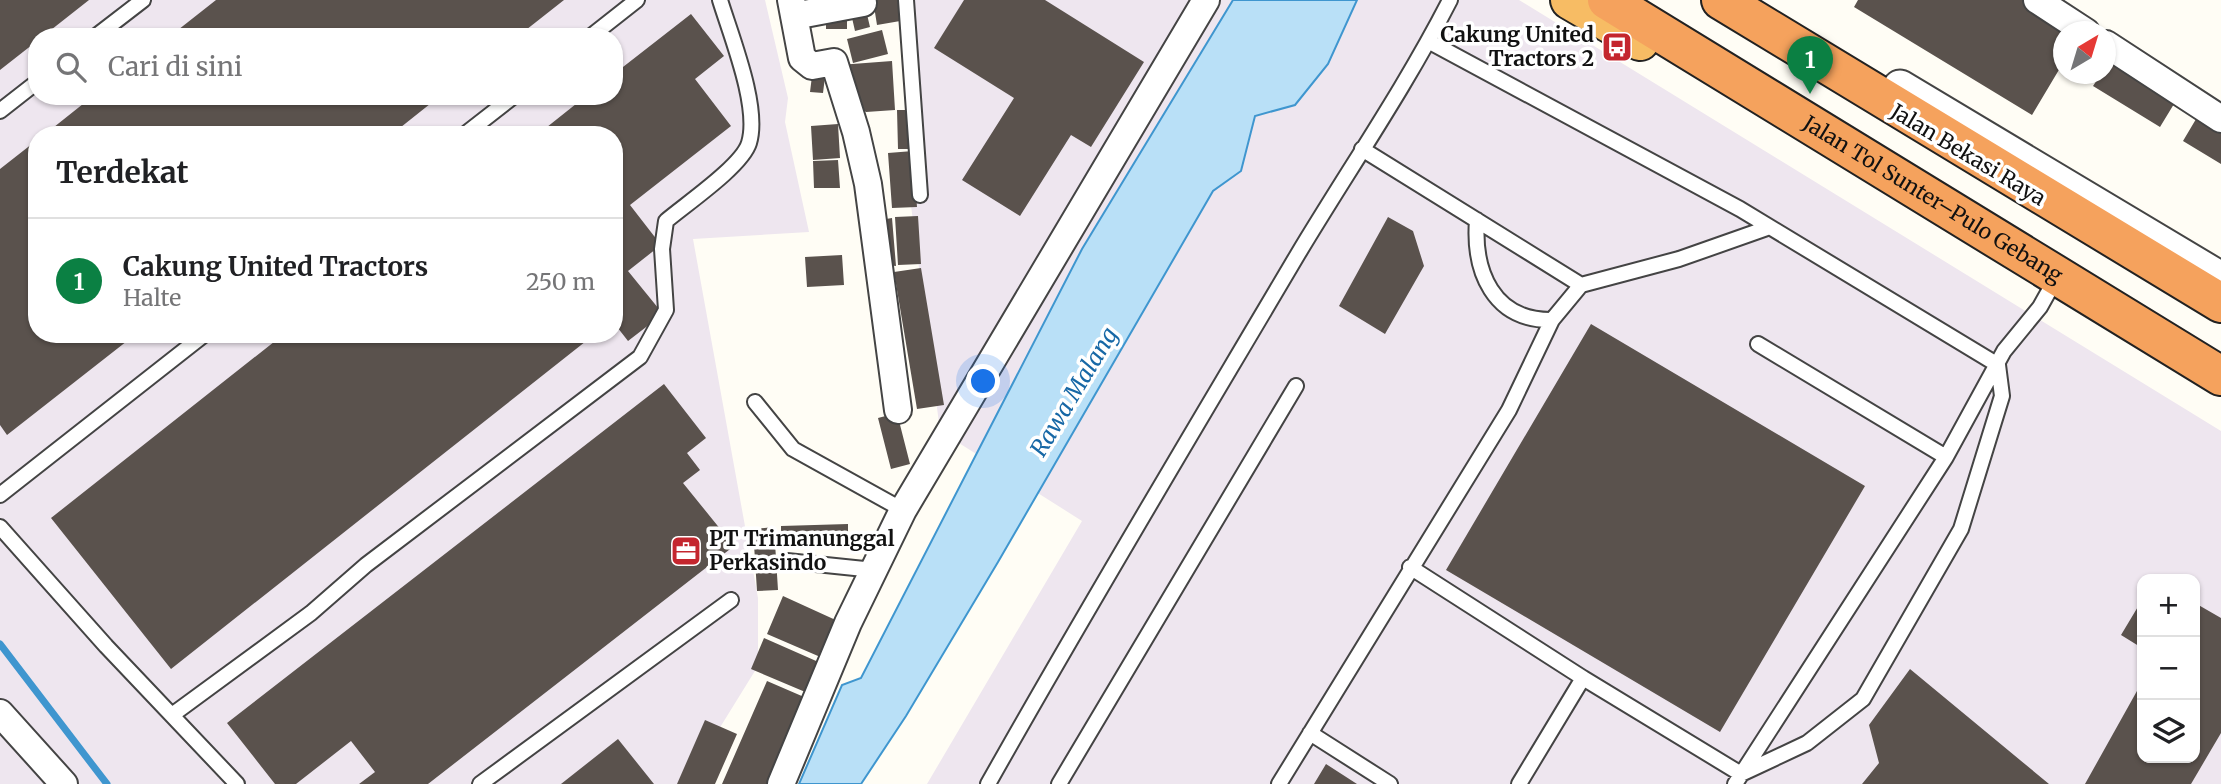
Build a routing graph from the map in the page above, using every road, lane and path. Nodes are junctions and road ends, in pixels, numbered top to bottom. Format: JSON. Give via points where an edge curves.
{"nodes":[{"id":1,"x":143,"y":0,"type":"edge"},
{"id":2,"x":637,"y":0,"type":"edge"},
{"id":3,"x":720,"y":0,"type":"edge"},
{"id":4,"x":906,"y":0,"type":"edge"},
{"id":5,"x":1206,"y":0,"type":"edge"},
{"id":6,"x":1450,"y":0,"type":"edge"},
{"id":7,"x":1570,"y":0,"type":"edge"},
{"id":8,"x":1607,"y":0,"type":"edge"},
{"id":9,"x":1715,"y":0,"type":"edge"},
{"id":10,"x":1721,"y":0,"type":"edge"},
{"id":11,"x":1753,"y":0,"type":"edge"},
{"id":12,"x":2037,"y":0,"type":"edge"},
{"id":13,"x":863,"y":3,"type":"dead end"},
{"id":14,"x":793,"y":8,"type":"edge"},
{"id":15,"x":2069,"y":21,"type":"edge"},
{"id":16,"x":107,"y":28,"type":"edge"},
{"id":17,"x":601,"y":28,"type":"edge"},
{"id":18,"x":1658,"y":32,"type":"junction"},
{"id":19,"x":1430,"y":43,"type":"junction"},
{"id":20,"x":2116,"y":51,"type":"edge"},
{"id":21,"x":28,"y":89,"type":"edge"},
{"id":22,"x":502,"y":105,"type":"edge"},
{"id":23,"x":0,"y":111,"type":"edge"},
{"id":24,"x":2221,"y":119,"type":"edge"},
{"id":25,"x":476,"y":126,"type":"edge"},
{"id":26,"x":1362,"y":149,"type":"junction"},
{"id":27,"x":920,"y":195,"type":"dead end"},
{"id":28,"x":1477,"y":220,"type":"junction"},
{"id":29,"x":1770,"y":227,"type":"junction"},
{"id":30,"x":2221,"y":279,"type":"edge"},
{"id":31,"x":2053,"y":282,"type":"junction"},
{"id":32,"x":1581,"y":285,"type":"junction"},
{"id":33,"x":2221,"y":303,"type":"edge"},
{"id":34,"x":2221,"y":310,"type":"edge"},
{"id":35,"x":1552,"y":320,"type":"junction"},
{"id":36,"x":194,"y":343,"type":"edge"},
{"id":37,"x":1758,"y":344,"type":"dead end"},
{"id":38,"x":2221,"y":355,"type":"edge"},
{"id":39,"x":1997,"y":365,"type":"junction"},
{"id":40,"x":2221,"y":376,"type":"edge"},
{"id":41,"x":2221,"y":383,"type":"edge"},
{"id":42,"x":1296,"y":386,"type":"dead end"},
{"id":43,"x":755,"y":402,"type":"dead end"},
{"id":44,"x":898,"y":410,"type":"dead end"},
{"id":45,"x":1946,"y":457,"type":"junction"},
{"id":46,"x":0,"y":495,"type":"edge"},
{"id":47,"x":903,"y":510,"type":"junction"},
{"id":48,"x":0,"y":527,"type":"edge"},
{"id":49,"x":787,"y":561,"type":"dead end"},
{"id":50,"x":1410,"y":567,"type":"junction"},
{"id":51,"x":874,"y":570,"type":"junction"},
{"id":52,"x":731,"y":600,"type":"dead end"},
{"id":53,"x":1583,"y":678,"type":"junction"},
{"id":54,"x":0,"y":713,"type":"edge"},
{"id":55,"x":172,"y":715,"type":"junction"},
{"id":56,"x":1310,"y":733,"type":"junction"},
{"id":57,"x":1738,"y":779,"type":"edge"},
{"id":58,"x":994,"y":782,"type":"edge"},
{"id":59,"x":64,"y":784,"type":"edge"},
{"id":60,"x":237,"y":784,"type":"edge"},
{"id":61,"x":480,"y":784,"type":"edge"},
{"id":62,"x":781,"y":784,"type":"edge"},
{"id":63,"x":1059,"y":784,"type":"edge"},
{"id":64,"x":1279,"y":784,"type":"edge"},
{"id":65,"x":1390,"y":784,"type":"edge"},
{"id":66,"x":1519,"y":784,"type":"edge"}],
"edges":[{"from":1,"to":16,"type":"lane"},
{"from":2,"to":17,"type":"lane"},
{"from":3,"to":55,"type":"lane","via":[[751,111],[749,144],[724,174],[666,221],[662,249],[666,310],[640,357]]},
{"from":4,"to":27,"type":"lane"},
{"from":5,"to":47,"type":"street"},
{"from":6,"to":19,"type":"lane"},
{"from":7,"to":31,"type":"highway"},
{"from":8,"to":18,"type":"highway","name":"Jalan Tol Sunter–Pulo Gebang"},
{"from":9,"to":34,"type":"highway","name":"Jalan Bekasi Raya"},
{"from":10,"to":33,"type":"highway"},
{"from":11,"to":30,"type":"street","name":"Jalan Bekasi Raya"},
{"from":12,"to":15,"type":"street"},
{"from":13,"to":14,"type":"street"},
{"from":14,"to":44,"type":"street","via":[[802,58],[812,66],[834,62],[856,131],[868,184]]},
{"from":18,"to":38,"type":"highway","via":[[1871,138]]},
{"from":18,"to":40,"type":"highway","name":"Jalan Tol Sunter–Pulo Gebang"},
{"from":19,"to":26,"type":"lane"},
{"from":19,"to":29,"type":"lane"},
{"from":20,"to":24,"type":"street"},
{"from":21,"to":23,"type":"lane"},
{"from":22,"to":25,"type":"lane"},
{"from":26,"to":28,"type":"lane"},
{"from":26,"to":58,"type":"lane"},
{"from":28,"to":32,"type":"lane"},
{"from":28,"to":35,"type":"lane","via":[[1475,249],[1485,284],[1532,320]]},
{"from":29,"to":32,"type":"lane","via":[[1679,259]]},
{"from":29,"to":39,"type":"lane"},
{"from":31,"to":39,"type":"lane"},
{"from":31,"to":41,"type":"highway"},
{"from":32,"to":35,"type":"lane"},
{"from":35,"to":50,"type":"lane","via":[[1509,410]]},
{"from":36,"to":46,"type":"lane"},
{"from":37,"to":45,"type":"lane"},
{"from":39,"to":45,"type":"lane"},
{"from":39,"to":57,"type":"lane","via":[[2002,396],[1961,529],[1863,699],[1807,743]]},
{"from":42,"to":63,"type":"lane"},
{"from":43,"to":47,"type":"lane","via":[[793,449]]},
{"from":45,"to":57,"type":"lane"},
{"from":47,"to":51,"type":"street"},
{"from":48,"to":55,"type":"lane"},
{"from":49,"to":51,"type":"lane"},
{"from":50,"to":53,"type":"lane"},
{"from":50,"to":56,"type":"lane"},
{"from":51,"to":62,"type":"street"},
{"from":52,"to":61,"type":"lane"},
{"from":53,"to":57,"type":"lane"},
{"from":53,"to":66,"type":"lane"},
{"from":54,"to":59,"type":"street"},
{"from":55,"to":60,"type":"lane"},
{"from":56,"to":64,"type":"lane"},
{"from":56,"to":65,"type":"lane"}]}
